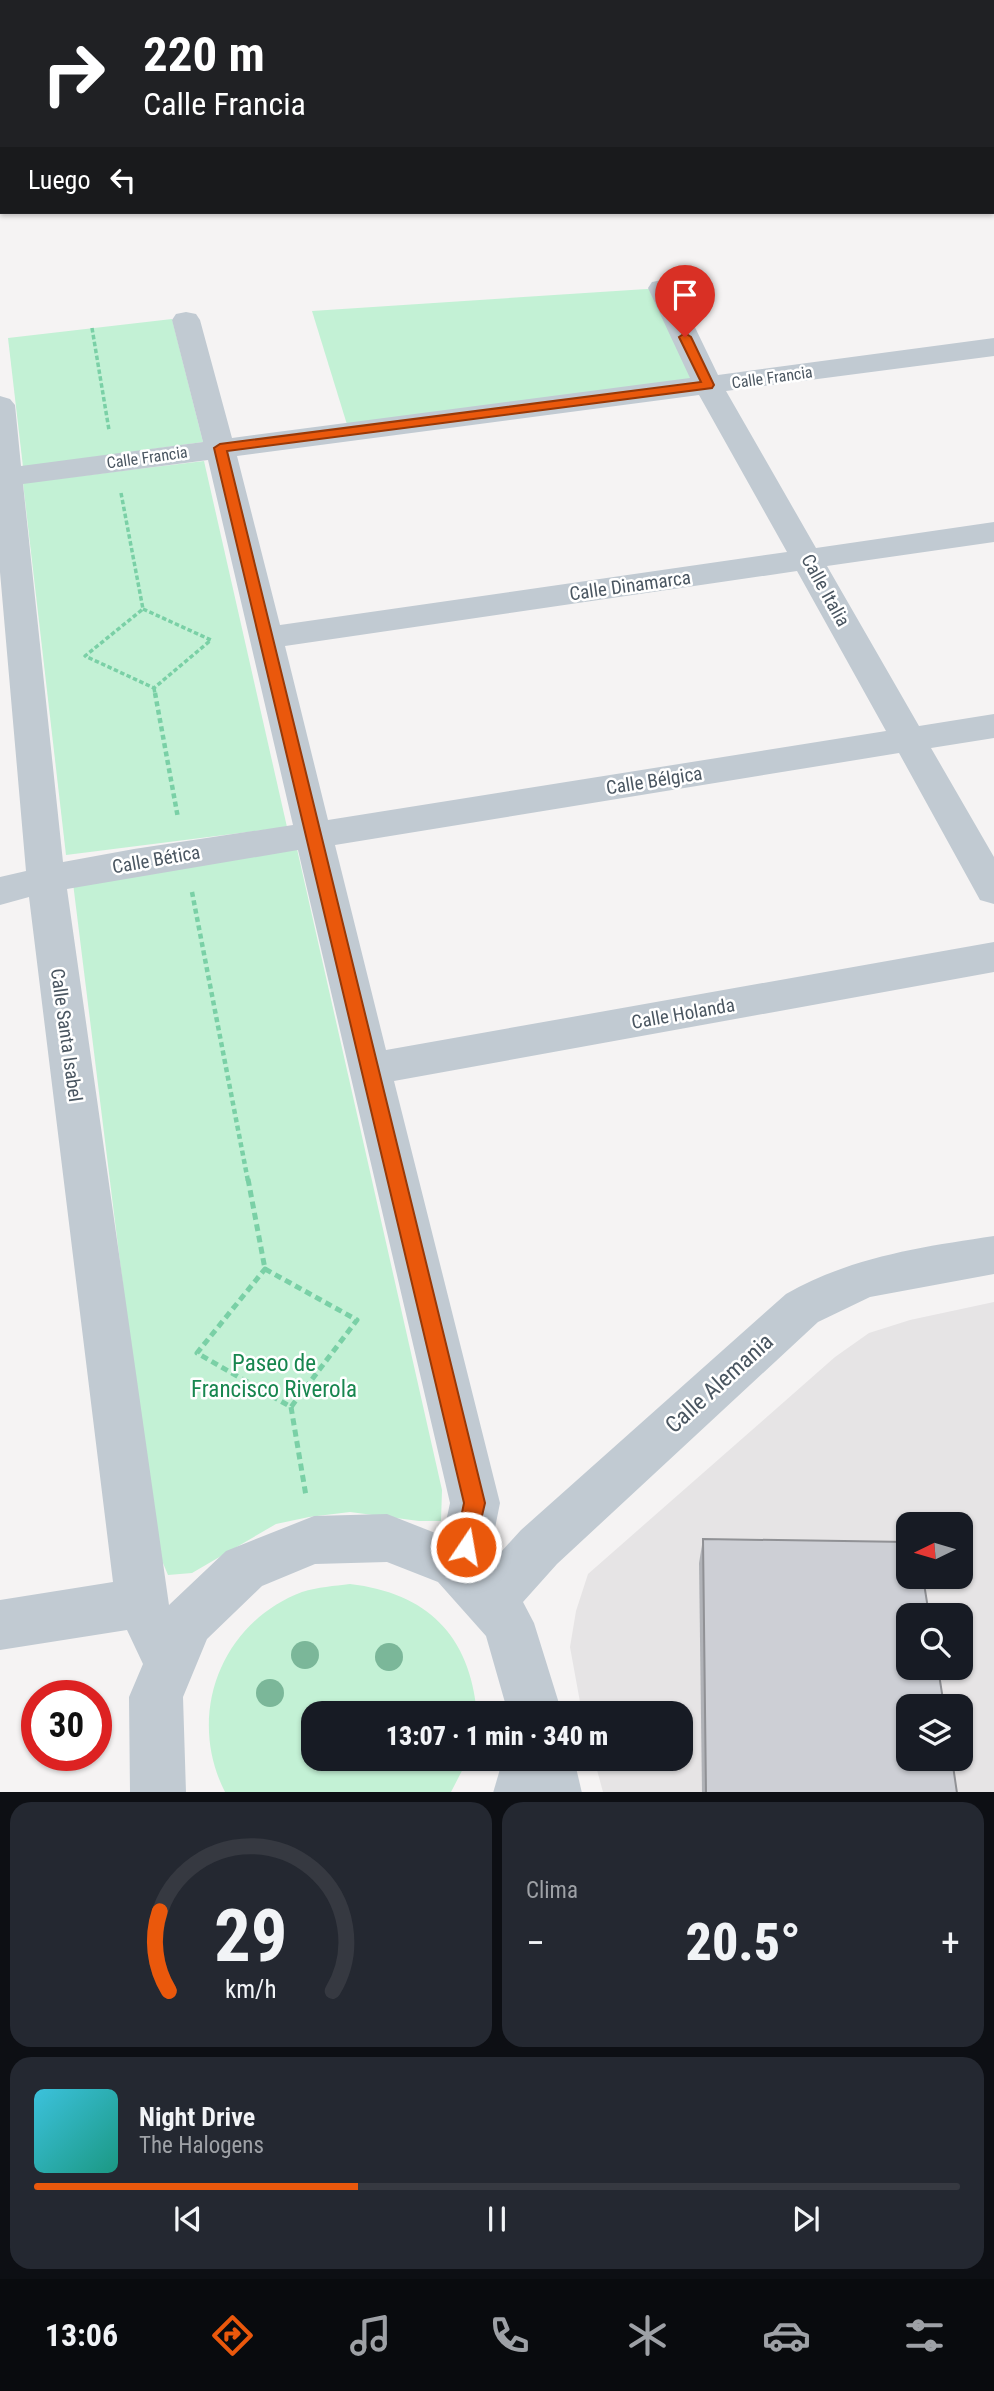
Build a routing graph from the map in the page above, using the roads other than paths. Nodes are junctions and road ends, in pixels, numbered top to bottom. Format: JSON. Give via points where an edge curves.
{"nodes":[{"id":1,"x":662,"y":288,"type":"dead end"},
{"id":2,"x":186,"y":320,"type":"dead end"},
{"id":3,"x":994,"y":347,"type":"edge"},
{"id":4,"x":708,"y":385,"type":"junction"},
{"id":5,"x":0,"y":405,"type":"edge"},
{"id":6,"x":220,"y":448,"type":"junction"},
{"id":7,"x":4,"y":477,"type":"edge"},
{"id":8,"x":994,"y":532,"type":"edge"},
{"id":9,"x":808,"y":559,"type":"junction"},
{"id":10,"x":266,"y":638,"type":"junction"},
{"id":11,"x":994,"y":726,"type":"edge"},
{"id":12,"x":910,"y":739,"type":"junction"},
{"id":13,"x":314,"y":835,"type":"junction"},
{"id":14,"x":46,"y":878,"type":"junction"},
{"id":15,"x":994,"y":890,"type":"edge"},
{"id":16,"x":0,"y":891,"type":"edge"},
{"id":17,"x":994,"y":957,"type":"edge"},
{"id":18,"x":372,"y":1069,"type":"junction"},
{"id":19,"x":994,"y":1255,"type":"edge"},
{"id":20,"x":477,"y":1584,"type":"junction"},
{"id":21,"x":141,"y":1602,"type":"junction"},
{"id":22,"x":0,"y":1625,"type":"edge"},
{"id":23,"x":167,"y":1657,"type":"junction"},
{"id":24,"x":533,"y":1701,"type":"edge"},
{"id":25,"x":526,"y":1771,"type":"edge"},
{"id":26,"x":550,"y":1771,"type":"edge"},
{"id":27,"x":158,"y":1792,"type":"edge"},
{"id":28,"x":520,"y":1792,"type":"edge"},
{"id":29,"x":555,"y":1792,"type":"edge"}],
"edges":[{"from":1,"to":4,"type":"street","name":"Calle Italia"},
{"from":2,"to":6,"type":"street"},
{"from":3,"to":4,"type":"street","name":"Calle Francia"},
{"from":4,"to":6,"type":"street","name":"Calle Francia"},
{"from":4,"to":9,"type":"street","name":"Calle Italia"},
{"from":5,"to":7,"type":"street","name":"Calle Santa Isabel"},
{"from":6,"to":7,"type":"street","name":"Calle Francia"},
{"from":6,"to":10,"type":"street"},
{"from":7,"to":14,"type":"street","name":"Calle Santa Isabel"},
{"from":8,"to":9,"type":"street","name":"Calle Dinamarca"},
{"from":9,"to":10,"type":"street","name":"Calle Dinamarca"},
{"from":9,"to":12,"type":"street","name":"Calle Italia"},
{"from":10,"to":13,"type":"street"},
{"from":11,"to":12,"type":"street","name":"Calle Bélgica"},
{"from":12,"to":13,"type":"street","name":"Calle Bélgica"},
{"from":12,"to":15,"type":"street","name":"Calle Italia"},
{"from":13,"to":14,"type":"street","name":"Calle Bética"},
{"from":13,"to":18,"type":"street"},
{"from":14,"to":16,"type":"street","name":"Calle Bética"},
{"from":14,"to":21,"type":"street","name":"Calle Santa Isabel"},
{"from":17,"to":18,"type":"street","name":"Calle Holanda"},
{"from":18,"to":20,"type":"street","via":[[474,1503]]},
{"from":19,"to":20,"type":"street","name":"Calle Alemania","via":[[843,1286],[802,1308],[539,1546]]},
{"from":20,"to":23,"type":"street","via":[[424,1549],[383,1537],[313,1539],[277,1549],[221,1585],[190,1618]]},
{"from":20,"to":24,"type":"street","via":[[505,1615],[518,1642]]},
{"from":21,"to":22,"type":"street"},
{"from":21,"to":23,"type":"street","name":"Calle Santa Isabel"},
{"from":23,"to":27,"type":"street","via":[[151,1725]]},
{"from":25,"to":28,"type":"street"},
{"from":26,"to":29,"type":"street"}]}
